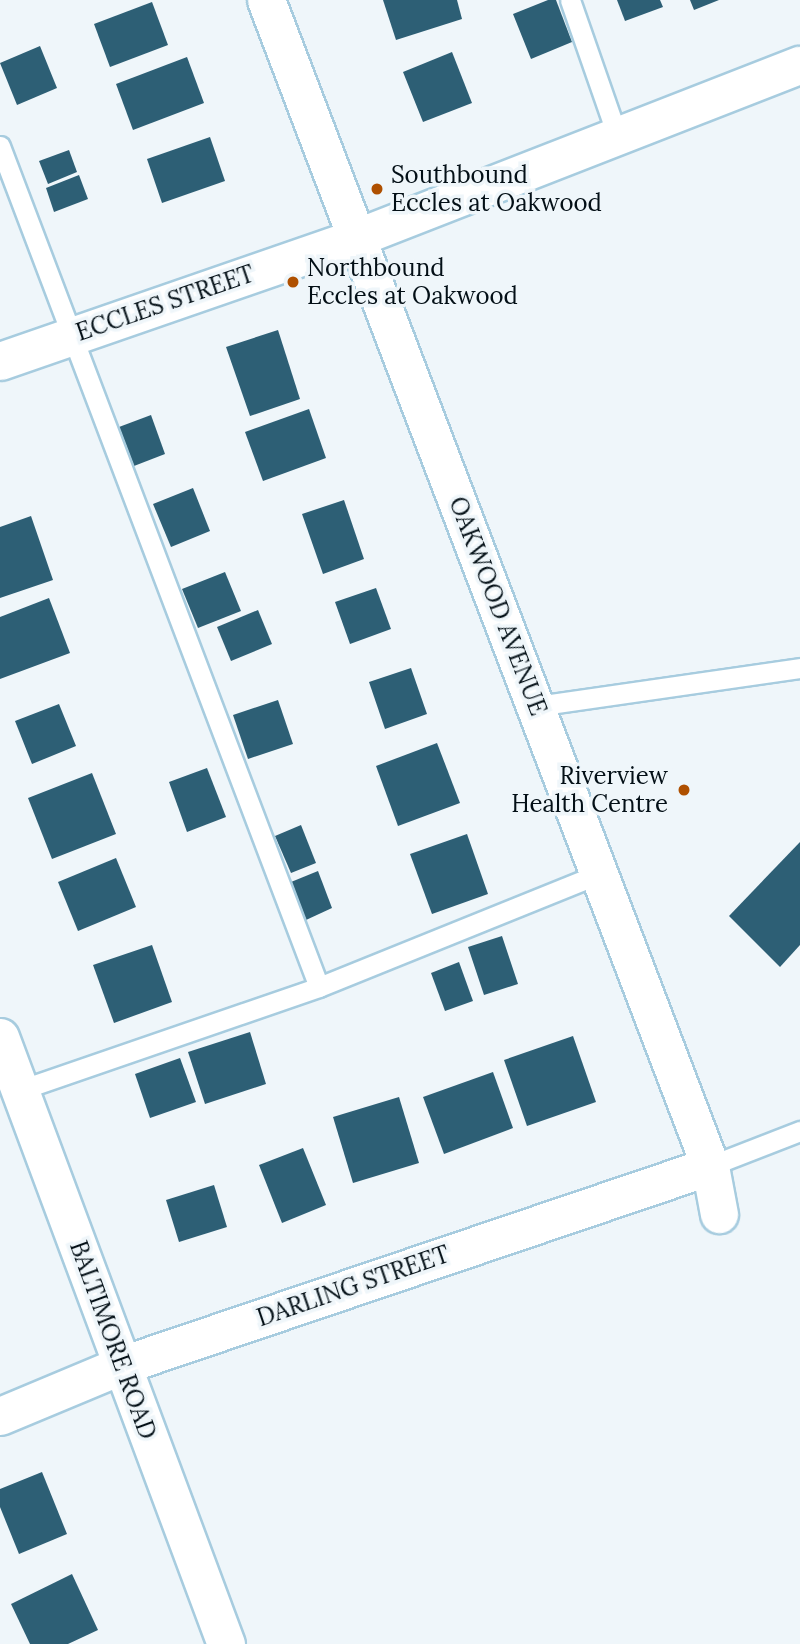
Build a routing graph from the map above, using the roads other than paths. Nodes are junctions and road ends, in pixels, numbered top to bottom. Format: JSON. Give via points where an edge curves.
{"nodes":[{"id":1,"x":266,"y":0,"type":"edge"},
{"id":2,"x":570,"y":0,"type":"edge"},
{"id":3,"x":800,"y":65,"type":"edge"},
{"id":4,"x":617,"y":135,"type":"junction"},
{"id":5,"x":0,"y":146,"type":"edge"},
{"id":6,"x":358,"y":237,"type":"junction"},
{"id":7,"x":72,"y":334,"type":"junction"},
{"id":8,"x":0,"y":361,"type":"edge"},
{"id":9,"x":800,"y":668,"type":"edge"},
{"id":10,"x":536,"y":706,"type":"junction"},
{"id":11,"x":599,"y":874,"type":"junction"},
{"id":12,"x":319,"y":987,"type":"junction"},
{"id":13,"x":0,"y":1037,"type":"edge"},
{"id":14,"x":20,"y":1090,"type":"junction"},
{"id":15,"x":800,"y":1131,"type":"edge"},
{"id":16,"x":710,"y":1166,"type":"junction"},
{"id":17,"x":719,"y":1214,"type":"dead end"},
{"id":18,"x":122,"y":1365,"type":"junction"},
{"id":19,"x":0,"y":1416,"type":"edge"},
{"id":20,"x":226,"y":1644,"type":"edge"}],
"edges":[{"from":1,"to":6,"type":"street","name":"OAKWOOD AVENUE"},
{"from":2,"to":4,"type":"lane"},
{"from":3,"to":4,"type":"street","name":"ECCLES STREET"},
{"from":4,"to":6,"type":"street","name":"ECCLES STREET"},
{"from":5,"to":7,"type":"lane"},
{"from":6,"to":7,"type":"street","name":"ECCLES STREET"},
{"from":6,"to":10,"type":"street","name":"OAKWOOD AVENUE"},
{"from":7,"to":8,"type":"street","name":"ECCLES STREET"},
{"from":7,"to":12,"type":"lane"},
{"from":9,"to":10,"type":"lane"},
{"from":10,"to":11,"type":"street","name":"OAKWOOD AVENUE"},
{"from":11,"to":12,"type":"lane"},
{"from":11,"to":16,"type":"street","name":"OAKWOOD AVENUE"},
{"from":12,"to":14,"type":"lane"},
{"from":13,"to":14,"type":"street","name":"BALTIMORE ROAD"},
{"from":14,"to":18,"type":"street","name":"BALTIMORE ROAD"},
{"from":15,"to":16,"type":"lane"},
{"from":16,"to":17,"type":"street","name":"OAKWOOD AVENUE"},
{"from":16,"to":18,"type":"street","name":"DARLING STREET"},
{"from":18,"to":19,"type":"street","name":"DARLING STREET"},
{"from":18,"to":20,"type":"street","name":"BALTIMORE ROAD"}]}
